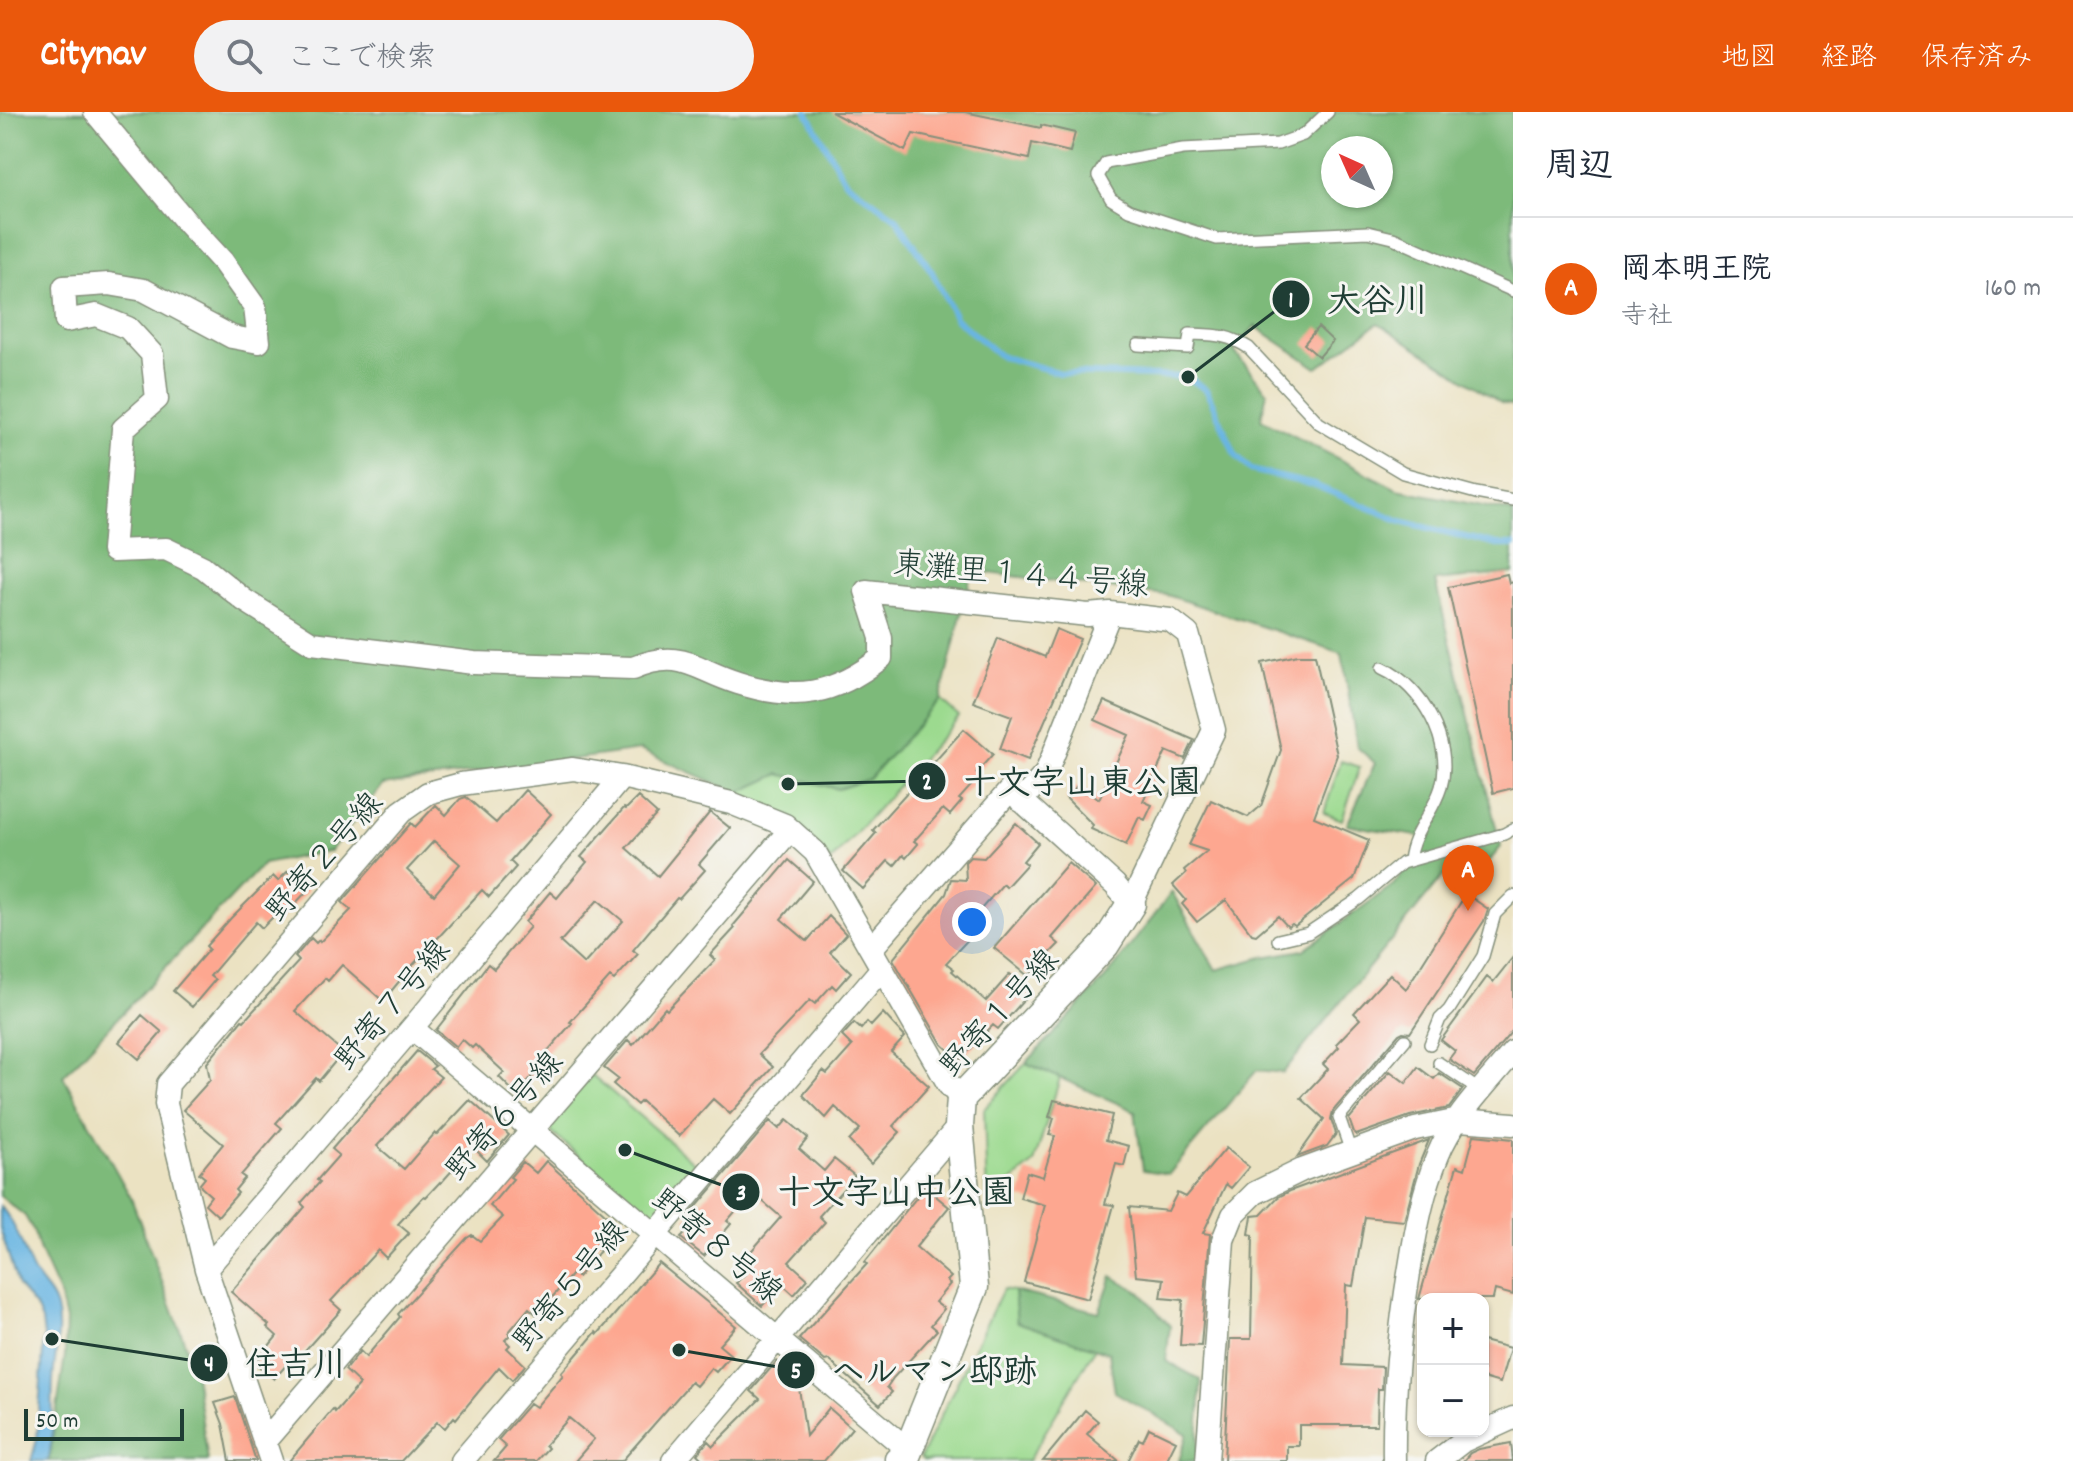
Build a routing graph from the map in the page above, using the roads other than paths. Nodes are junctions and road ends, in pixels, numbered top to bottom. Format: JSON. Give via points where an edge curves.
{"nodes":[{"id":1,"x":95,"y":112,"type":"edge"},
{"id":2,"x":1328,"y":112,"type":"edge"},
{"id":3,"x":1513,"y":291,"type":"edge"},
{"id":4,"x":1138,"y":345,"type":"dead end"},
{"id":5,"x":1513,"y":500,"type":"edge"},
{"id":6,"x":1110,"y":613,"type":"junction"},
{"id":7,"x":1382,"y":668,"type":"dead end"},
{"id":8,"x":622,"y":777,"type":"junction"},
{"id":9,"x":1021,"y":801,"type":"junction"},
{"id":10,"x":1513,"y":829,"type":"edge"},
{"id":11,"x":790,"y":830,"type":"junction"},
{"id":12,"x":1409,"y":861,"type":"junction"},
{"id":13,"x":1513,"y":896,"type":"edge"},
{"id":14,"x":1131,"y":904,"type":"junction"},
{"id":15,"x":1278,"y":940,"type":"dead end"},
{"id":16,"x":877,"y":959,"type":"junction"},
{"id":17,"x":412,"y":1028,"type":"junction"},
{"id":18,"x":1405,"y":1040,"type":"dead end"},
{"id":19,"x":1430,"y":1044,"type":"dead end"},
{"id":20,"x":1513,"y":1052,"type":"edge"},
{"id":21,"x":1439,"y":1063,"type":"dead end"},
{"id":22,"x":1481,"y":1091,"type":"junction"},
{"id":23,"x":960,"y":1112,"type":"junction"},
{"id":24,"x":1459,"y":1120,"type":"junction"},
{"id":25,"x":1513,"y":1124,"type":"edge"},
{"id":26,"x":532,"y":1130,"type":"junction"},
{"id":27,"x":1351,"y":1152,"type":"junction"},
{"id":28,"x":654,"y":1234,"type":"junction"},
{"id":29,"x":206,"y":1269,"type":"junction"},
{"id":30,"x":778,"y":1337,"type":"junction"},
{"id":31,"x":1513,"y":1418,"type":"edge"},
{"id":32,"x":268,"y":1452,"type":"edge"},
{"id":33,"x":902,"y":1457,"type":"edge"},
{"id":34,"x":462,"y":1461,"type":"edge"},
{"id":35,"x":673,"y":1461,"type":"edge"},
{"id":36,"x":1207,"y":1461,"type":"edge"},
{"id":37,"x":1394,"y":1461,"type":"edge"},
{"id":38,"x":1437,"y":1461,"type":"edge"}],
"edges":[{"from":1,"to":6,"type":"street","name":"東灘里１４４号線","via":[[223,262],[255,307],[259,342],[232,337],[144,290],[109,284],[64,287],[66,321],[96,315],[128,328],[152,354],[157,399],[123,429],[113,551],[166,549],[203,567],[312,643],[474,663],[633,668],[655,659],[677,659],[738,683],[782,693],[822,692],[857,677],[881,658],[881,638],[866,591]]},
{"from":2,"to":3,"type":"lane","via":[[1303,135],[1278,144],[1183,149],[1106,163],[1098,176],[1111,199],[1129,210],[1217,239],[1368,232]]},
{"from":4,"to":5,"type":"lane","via":[[1188,348],[1190,334],[1235,339],[1319,423],[1403,473]]},
{"from":6,"to":9,"type":"street","via":[[1046,773]]},
{"from":6,"to":14,"type":"street","name":"東灘里１４４号線","via":[[1170,620],[1188,634],[1214,730]]},
{"from":7,"to":12,"type":"lane","via":[[1397,674],[1433,718],[1443,747],[1441,787],[1411,844]]},
{"from":8,"to":11,"type":"street","name":"野寄２号線","via":[[731,803]]},
{"from":8,"to":17,"type":"street","name":"野寄７号線"},
{"from":8,"to":29,"type":"street","name":"野寄２号線","via":[[573,769],[428,793],[401,812],[168,1084],[166,1104]]},
{"from":9,"to":14,"type":"street"},
{"from":9,"to":16,"type":"street","name":"野寄５号線","via":[[1010,790]]},
{"from":10,"to":12,"type":"lane"},
{"from":11,"to":16,"type":"street","name":"野寄２号線","via":[[815,852]]},
{"from":11,"to":26,"type":"street","name":"野寄６号線"},
{"from":12,"to":15,"type":"lane","via":[[1308,933]]},
{"from":13,"to":19,"type":"lane","via":[[1495,914],[1483,956],[1440,1019]]},
{"from":14,"to":23,"type":"street","name":"野寄１号線","via":[[1105,945]]},
{"from":16,"to":23,"type":"street","name":"野寄２号線"},
{"from":16,"to":28,"type":"street","name":"野寄５号線"},
{"from":17,"to":26,"type":"street","name":"野寄８号線"},
{"from":17,"to":29,"type":"street","name":"野寄７号線"},
{"from":18,"to":27,"type":"lane","via":[[1339,1117]]},
{"from":20,"to":22,"type":"street"},
{"from":21,"to":22,"type":"lane"},
{"from":22,"to":24,"type":"street"},
{"from":23,"to":30,"type":"street"},
{"from":23,"to":33,"type":"street","name":"野寄１号線","via":[[974,1287]]},
{"from":24,"to":25,"type":"street"},
{"from":24,"to":27,"type":"street"},
{"from":24,"to":37,"type":"street","via":[[1438,1153],[1419,1214],[1400,1323]]},
{"from":26,"to":28,"type":"street","name":"野寄８号線"},
{"from":26,"to":32,"type":"street","name":"野寄６号線"},
{"from":27,"to":36,"type":"street","via":[[1255,1193],[1233,1215],[1223,1240]]},
{"from":28,"to":30,"type":"street","name":"野寄８号線"},
{"from":28,"to":34,"type":"street","name":"野寄５号線"},
{"from":29,"to":32,"type":"street","name":"野寄２号線"},
{"from":30,"to":33,"type":"street","name":"野寄８号線"},
{"from":30,"to":35,"type":"street"},
{"from":31,"to":38,"type":"street","via":[[1463,1441]]}]}
